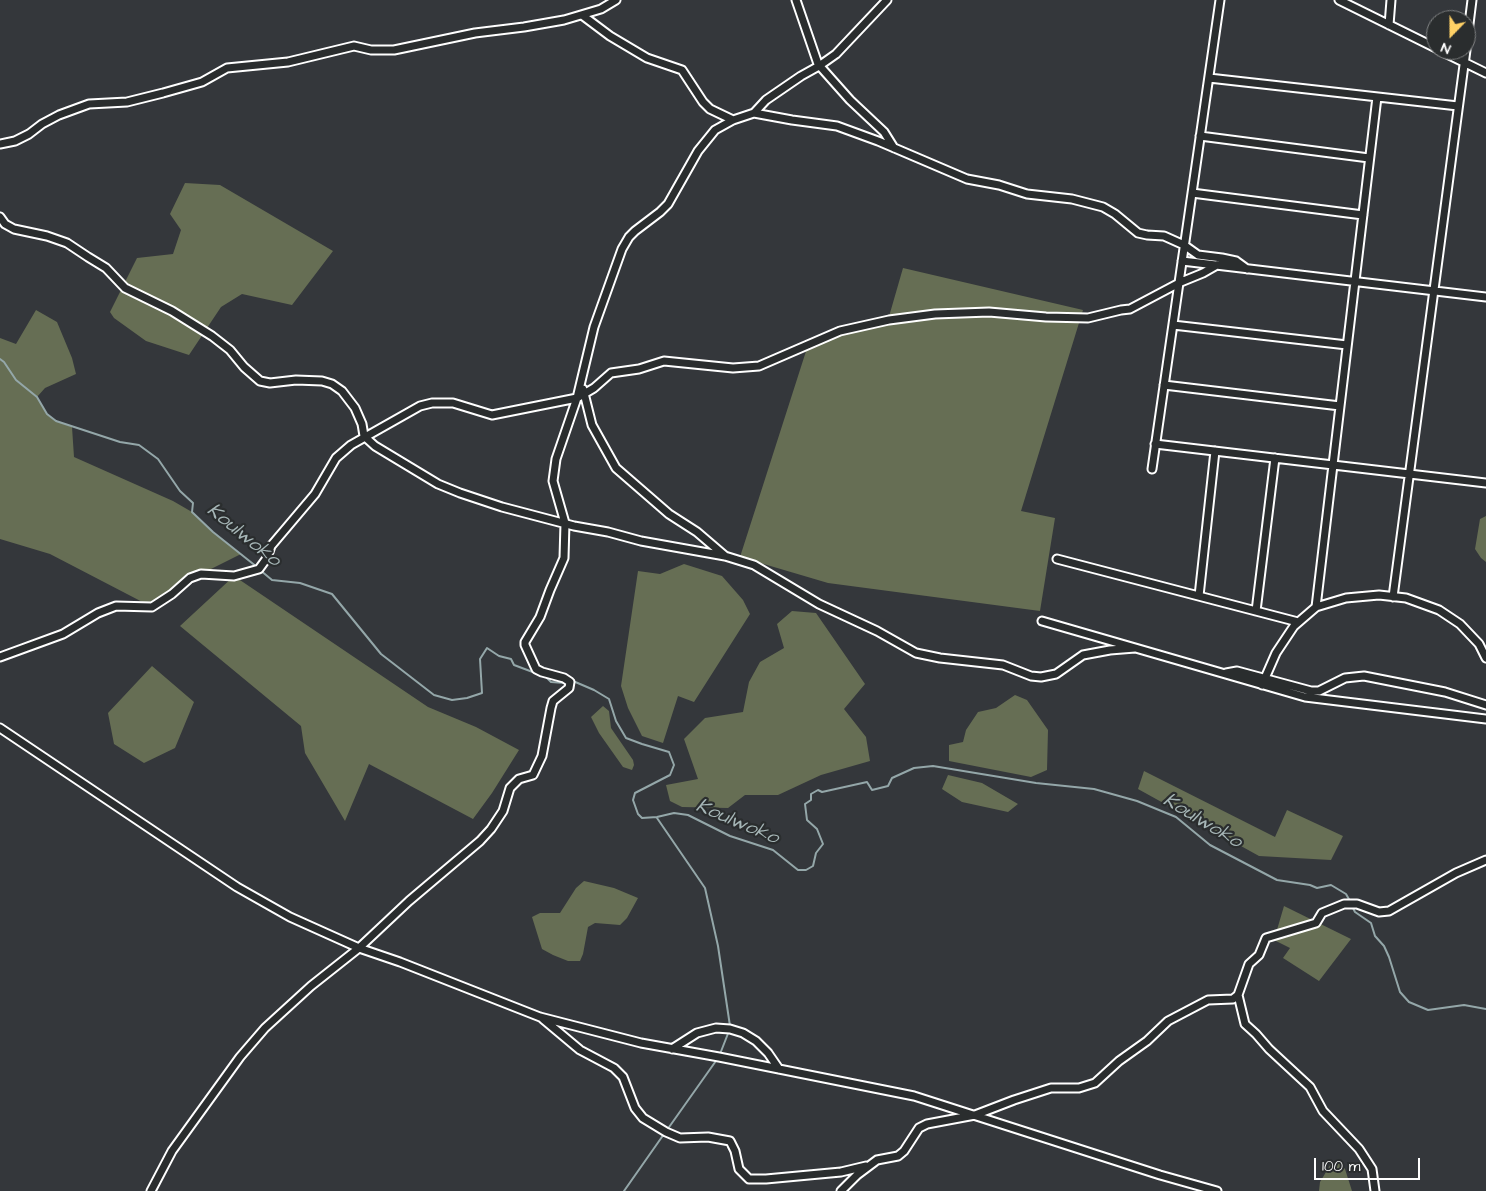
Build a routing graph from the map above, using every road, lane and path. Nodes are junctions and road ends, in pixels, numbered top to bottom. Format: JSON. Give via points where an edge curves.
{"nodes":[{"id":1,"x":616,"y":0,"type":"edge"},
{"id":2,"x":796,"y":0,"type":"edge"},
{"id":3,"x":888,"y":0,"type":"edge"},
{"id":4,"x":1220,"y":0,"type":"edge"},
{"id":5,"x":1339,"y":0,"type":"edge"},
{"id":6,"x":1391,"y":0,"type":"edge"},
{"id":7,"x":582,"y":15,"type":"junction"},
{"id":8,"x":1388,"y":25,"type":"junction"},
{"id":9,"x":1426,"y":43,"type":"edge"},
{"id":10,"x":1460,"y":60,"type":"edge"},
{"id":11,"x":1464,"y":62,"type":"junction"},
{"id":12,"x":819,"y":66,"type":"junction"},
{"id":13,"x":1486,"y":73,"type":"edge"},
{"id":14,"x":1209,"y":78,"type":"junction"},
{"id":15,"x":1377,"y":97,"type":"junction"},
{"id":16,"x":1458,"y":106,"type":"junction"},
{"id":17,"x":754,"y":113,"type":"junction"},
{"id":18,"x":733,"y":120,"type":"junction"},
{"id":19,"x":1200,"y":136,"type":"junction"},
{"id":20,"x":0,"y":144,"type":"edge"},
{"id":21,"x":895,"y":149,"type":"junction"},
{"id":22,"x":1369,"y":158,"type":"junction"},
{"id":23,"x":1192,"y":193,"type":"junction"},
{"id":24,"x":1363,"y":215,"type":"junction"},
{"id":25,"x":0,"y":217,"type":"edge"},
{"id":26,"x":1184,"y":245,"type":"junction"},
{"id":27,"x":1182,"y":261,"type":"junction"},
{"id":28,"x":1236,"y":261,"type":"junction"},
{"id":29,"x":1217,"y":265,"type":"junction"},
{"id":30,"x":1247,"y":269,"type":"junction"},
{"id":31,"x":1179,"y":282,"type":"junction"},
{"id":32,"x":1355,"y":282,"type":"junction"},
{"id":33,"x":1433,"y":291,"type":"junction"},
{"id":34,"x":1486,"y":297,"type":"edge"},
{"id":35,"x":1173,"y":325,"type":"junction"},
{"id":36,"x":1347,"y":345,"type":"junction"},
{"id":37,"x":581,"y":382,"type":"junction"},
{"id":38,"x":1164,"y":386,"type":"junction"},
{"id":39,"x":584,"y":394,"type":"junction"},
{"id":40,"x":577,"y":398,"type":"junction"},
{"id":41,"x":1340,"y":406,"type":"junction"},
{"id":42,"x":364,"y":436,"type":"junction"},
{"id":43,"x":1155,"y":444,"type":"junction"},
{"id":44,"x":1215,"y":451,"type":"junction"},
{"id":45,"x":1275,"y":458,"type":"junction"},
{"id":46,"x":1333,"y":465,"type":"junction"},
{"id":47,"x":1152,"y":469,"type":"dead end"},
{"id":48,"x":1409,"y":474,"type":"junction"},
{"id":49,"x":1486,"y":477,"type":"edge"},
{"id":50,"x":1486,"y":483,"type":"edge"},
{"id":51,"x":565,"y":523,"type":"junction"},
{"id":52,"x":726,"y":556,"type":"junction"},
{"id":53,"x":1057,"y":559,"type":"dead end"},
{"id":54,"x":1199,"y":596,"type":"junction"},
{"id":55,"x":1394,"y":597,"type":"junction"},
{"id":56,"x":1316,"y":607,"type":"junction"},
{"id":57,"x":1256,"y":611,"type":"junction"},
{"id":58,"x":1042,"y":621,"type":"dead end"},
{"id":59,"x":1298,"y":622,"type":"junction"},
{"id":60,"x":1135,"y":648,"type":"junction"},
{"id":61,"x":0,"y":657,"type":"edge"},
{"id":62,"x":1486,"y":658,"type":"edge"},
{"id":63,"x":1263,"y":681,"type":"junction"},
{"id":64,"x":1486,"y":705,"type":"edge"},
{"id":65,"x":1486,"y":719,"type":"edge"},
{"id":66,"x":0,"y":728,"type":"edge"},
{"id":67,"x":1486,"y":860,"type":"edge"},
{"id":68,"x":359,"y":948,"type":"junction"},
{"id":69,"x":1238,"y":995,"type":"junction"},
{"id":70,"x":540,"y":1018,"type":"junction"},
{"id":71,"x":672,"y":1049,"type":"junction"},
{"id":72,"x":779,"y":1069,"type":"junction"},
{"id":73,"x":975,"y":1115,"type":"junction"},
{"id":74,"x":870,"y":1165,"type":"junction"},
{"id":75,"x":151,"y":1191,"type":"edge"},
{"id":76,"x":841,"y":1191,"type":"edge"},
{"id":77,"x":1217,"y":1191,"type":"edge"},
{"id":78,"x":1375,"y":1191,"type":"edge"}],
"edges":[{"from":1,"to":7,"type":"street"},
{"from":2,"to":12,"type":"street"},
{"from":3,"to":12,"type":"street","via":[[836,54]]},
{"from":4,"to":14,"type":"street"},
{"from":5,"to":8,"type":"street"},
{"from":6,"to":8,"type":"street"},
{"from":7,"to":18,"type":"street","via":[[647,58],[682,70],[710,109]]},
{"from":7,"to":20,"type":"street","via":[[394,50],[354,46],[288,62],[227,68],[202,82],[163,93],[127,102],[89,104],[59,115],[15,141]]},
{"from":8,"to":9,"type":"street"},
{"from":10,"to":11,"type":"street"},
{"from":11,"to":13,"type":"street"},
{"from":11,"to":16,"type":"street"},
{"from":12,"to":17,"type":"street","via":[[766,100]]},
{"from":12,"to":21,"type":"street","via":[[884,132]]},
{"from":14,"to":15,"type":"street"},
{"from":14,"to":19,"type":"street"},
{"from":15,"to":16,"type":"street"},
{"from":15,"to":22,"type":"street"},
{"from":16,"to":33,"type":"street"},
{"from":17,"to":18,"type":"street"},
{"from":17,"to":21,"type":"street","via":[[837,126]]},
{"from":18,"to":37,"type":"street","via":[[715,130],[698,151],[668,204],[629,237],[613,271],[594,327]]},
{"from":19,"to":22,"type":"street"},
{"from":19,"to":23,"type":"street"},
{"from":21,"to":26,"type":"street","via":[[967,179],[1027,194],[1072,199],[1103,207],[1138,233],[1164,236]]},
{"from":22,"to":24,"type":"street"},
{"from":23,"to":24,"type":"street"},
{"from":23,"to":26,"type":"street"},
{"from":24,"to":32,"type":"street"},
{"from":25,"to":42,"type":"street","via":[[14,229],[67,243],[106,268],[124,288],[172,310],[212,336],[260,381],[322,381],[332,384],[355,408]]},
{"from":26,"to":27,"type":"street"},
{"from":26,"to":28,"type":"street","via":[[1198,255]]},
{"from":27,"to":29,"type":"street"},
{"from":27,"to":31,"type":"street"},
{"from":28,"to":29,"type":"street"},
{"from":28,"to":30,"type":"street"},
{"from":29,"to":30,"type":"street"},
{"from":29,"to":31,"type":"street"},
{"from":30,"to":32,"type":"street"},
{"from":31,"to":35,"type":"street"},
{"from":31,"to":39,"type":"street","via":[[1130,309],[1088,318],[989,312],[888,320],[840,331],[759,366],[733,368],[664,361],[611,373]]},
{"from":32,"to":33,"type":"street"},
{"from":32,"to":36,"type":"street"},
{"from":33,"to":34,"type":"street"},
{"from":33,"to":48,"type":"street"},
{"from":35,"to":36,"type":"street"},
{"from":35,"to":38,"type":"street"},
{"from":36,"to":41,"type":"street"},
{"from":37,"to":39,"type":"street"},
{"from":37,"to":40,"type":"street"},
{"from":38,"to":41,"type":"street"},
{"from":38,"to":43,"type":"street"},
{"from":39,"to":40,"type":"street"},
{"from":39,"to":52,"type":"street","via":[[592,425],[616,468],[668,514]]},
{"from":40,"to":42,"type":"street","via":[[492,415],[453,403],[432,403],[420,406]]},
{"from":40,"to":51,"type":"street","via":[[556,459],[553,481]]},
{"from":41,"to":46,"type":"street"},
{"from":42,"to":51,"type":"street","via":[[438,484],[502,507]]},
{"from":42,"to":61,"type":"street","via":[[336,458],[315,494],[271,546],[259,569],[234,576],[201,574],[190,578],[152,607],[116,606],[63,634]]},
{"from":43,"to":44,"type":"street"},
{"from":43,"to":47,"type":"street"},
{"from":44,"to":45,"type":"street"},
{"from":44,"to":54,"type":"street"},
{"from":45,"to":46,"type":"street"},
{"from":45,"to":57,"type":"street"},
{"from":46,"to":48,"type":"street"},
{"from":46,"to":56,"type":"street"},
{"from":48,"to":50,"type":"street"},
{"from":48,"to":55,"type":"street"},
{"from":49,"to":50,"type":"street"},
{"from":51,"to":52,"type":"street","via":[[640,541]]},
{"from":51,"to":68,"type":"street","via":[[564,558],[540,618],[525,642],[536,669],[570,682],[569,688],[553,701],[538,768],[534,775],[519,779],[510,788],[503,811],[480,841]]},
{"from":52,"to":60,"type":"street","via":[[754,565],[818,604],[878,631],[916,653],[1003,665],[1031,676],[1041,676],[1056,674],[1083,654]]},
{"from":53,"to":54,"type":"street"},
{"from":54,"to":57,"type":"street"},
{"from":55,"to":56,"type":"street","via":[[1346,598]]},
{"from":55,"to":62,"type":"street","via":[[1439,610],[1460,624]]},
{"from":56,"to":59,"type":"street"},
{"from":57,"to":59,"type":"street"},
{"from":58,"to":60,"type":"street"},
{"from":59,"to":63,"type":"street","via":[[1276,652]]},
{"from":60,"to":63,"type":"street"},
{"from":63,"to":64,"type":"street","via":[[1319,691],[1344,678],[1364,676],[1445,692]]},
{"from":63,"to":65,"type":"street","via":[[1305,697]]},
{"from":66,"to":68,"type":"street","via":[[238,887],[290,917]]},
{"from":67,"to":69,"type":"street","via":[[1389,911],[1379,912],[1357,904],[1344,904],[1322,913],[1316,923],[1266,938],[1259,955],[1249,964]]},
{"from":68,"to":70,"type":"street"},
{"from":68,"to":75,"type":"street","via":[[311,986],[240,1057],[172,1151]]},
{"from":69,"to":73,"type":"street","via":[[1233,999],[1208,1000],[1168,1020],[1148,1041],[1095,1082],[1079,1088],[1051,1088]]},
{"from":69,"to":78,"type":"street","via":[[1245,1024],[1310,1087],[1323,1111],[1359,1149],[1372,1169]]},
{"from":70,"to":71,"type":"street"},
{"from":70,"to":74,"type":"street","via":[[580,1050],[614,1068],[623,1077],[635,1108],[643,1118],[680,1138],[708,1137],[730,1141],[739,1169],[749,1179],[841,1172]]},
{"from":71,"to":72,"type":"street"},
{"from":71,"to":72,"type":"street","via":[[696,1033],[716,1028],[730,1029],[756,1041]]},
{"from":72,"to":73,"type":"street","via":[[914,1096]]},
{"from":73,"to":74,"type":"street","via":[[927,1124],[919,1128],[898,1156],[877,1160]]},
{"from":73,"to":77,"type":"street"},
{"from":74,"to":76,"type":"street"}]}
